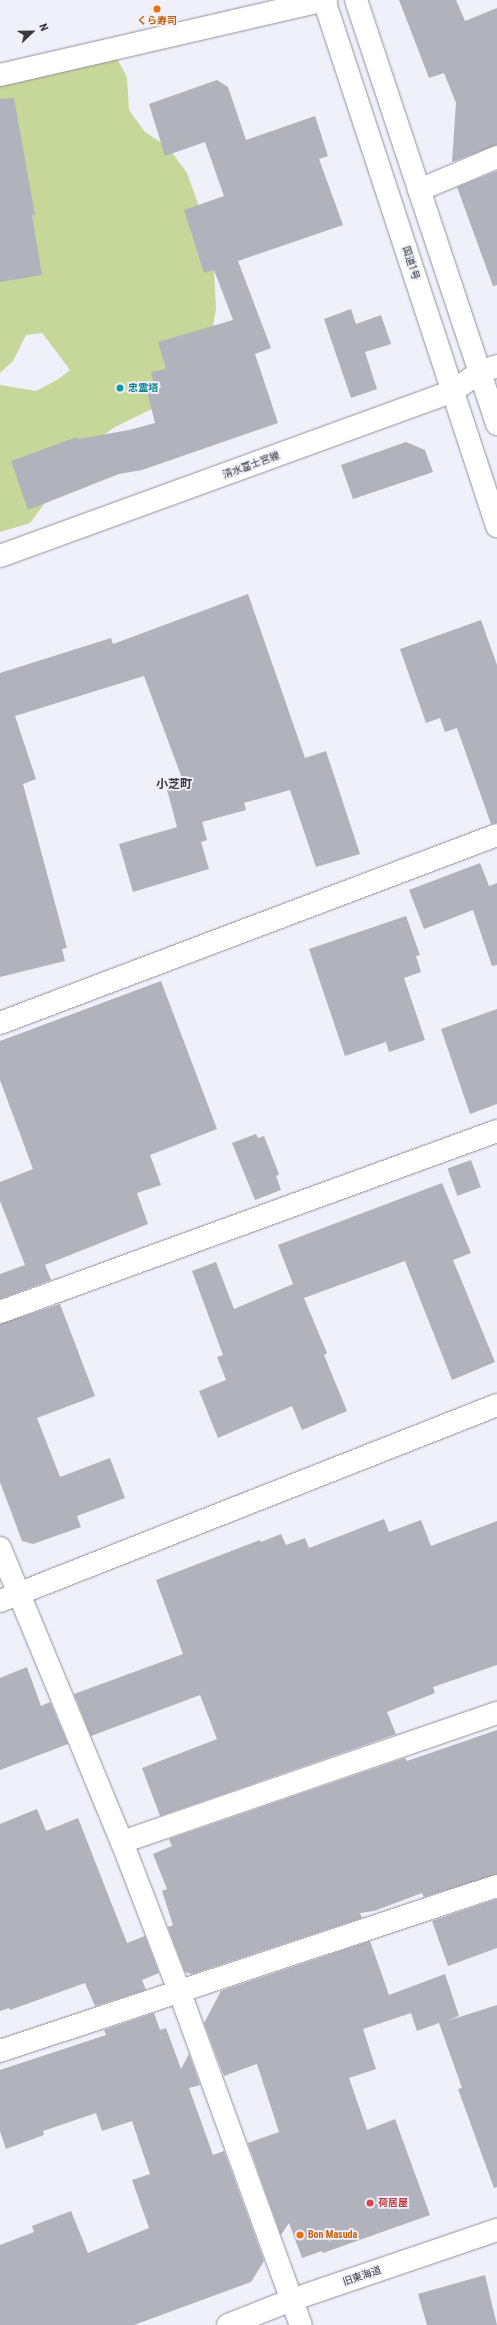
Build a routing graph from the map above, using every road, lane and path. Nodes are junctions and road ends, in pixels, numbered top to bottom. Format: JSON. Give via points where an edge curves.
{"nodes":[{"id":1,"x":325,"y":0,"type":"edge"},
{"id":2,"x":356,"y":0,"type":"edge"},
{"id":3,"x":0,"y":75,"type":"edge"},
{"id":4,"x":497,"y":157,"type":"edge"},
{"id":5,"x":419,"y":190,"type":"junction"},
{"id":6,"x":488,"y":369,"type":"edge"},
{"id":7,"x":453,"y":391,"type":"junction"},
{"id":8,"x":497,"y":424,"type":"edge"},
{"id":9,"x":497,"y":526,"type":"edge"},
{"id":10,"x":0,"y":556,"type":"edge"},
{"id":11,"x":497,"y":835,"type":"edge"},
{"id":12,"x":0,"y":1023,"type":"edge"},
{"id":13,"x":497,"y":1131,"type":"edge"},
{"id":14,"x":0,"y":1312,"type":"edge"},
{"id":15,"x":497,"y":1405,"type":"edge"},
{"id":16,"x":0,"y":1548,"type":"edge"},
{"id":17,"x":9,"y":1598,"type":"edge"},
{"id":18,"x":497,"y":1713,"type":"edge"},
{"id":19,"x":122,"y":1842,"type":"junction"},
{"id":20,"x":497,"y":1886,"type":"edge"},
{"id":21,"x":180,"y":1993,"type":"junction"},
{"id":22,"x":0,"y":2051,"type":"edge"},
{"id":23,"x":497,"y":2230,"type":"edge"},
{"id":24,"x":291,"y":2300,"type":"junction"},
{"id":25,"x":228,"y":2325,"type":"edge"},
{"id":26,"x":301,"y":2325,"type":"edge"}],
"edges":[{"from":1,"to":3,"type":"main road"},
{"from":1,"to":7,"type":"main road","name":"国道1号"},
{"from":2,"to":5,"type":"main road"},
{"from":4,"to":5,"type":"main road"},
{"from":5,"to":6,"type":"main road"},
{"from":6,"to":7,"type":"main road","name":"清水富士宮線"},
{"from":6,"to":8,"type":"main road"},
{"from":7,"to":9,"type":"main road","name":"国道1号"},
{"from":7,"to":10,"type":"main road","name":"清水富士宮線"},
{"from":11,"to":12,"type":"main road"},
{"from":13,"to":14,"type":"main road"},
{"from":15,"to":17,"type":"main road"},
{"from":16,"to":17,"type":"main road"},
{"from":17,"to":19,"type":"main road"},
{"from":18,"to":19,"type":"main road"},
{"from":19,"to":21,"type":"main road"},
{"from":20,"to":21,"type":"main road"},
{"from":21,"to":22,"type":"main road"},
{"from":21,"to":24,"type":"main road"},
{"from":23,"to":24,"type":"main road","name":"旧東海道"},
{"from":24,"to":25,"type":"main road","name":"旧東海道"},
{"from":24,"to":26,"type":"main road"}]}
